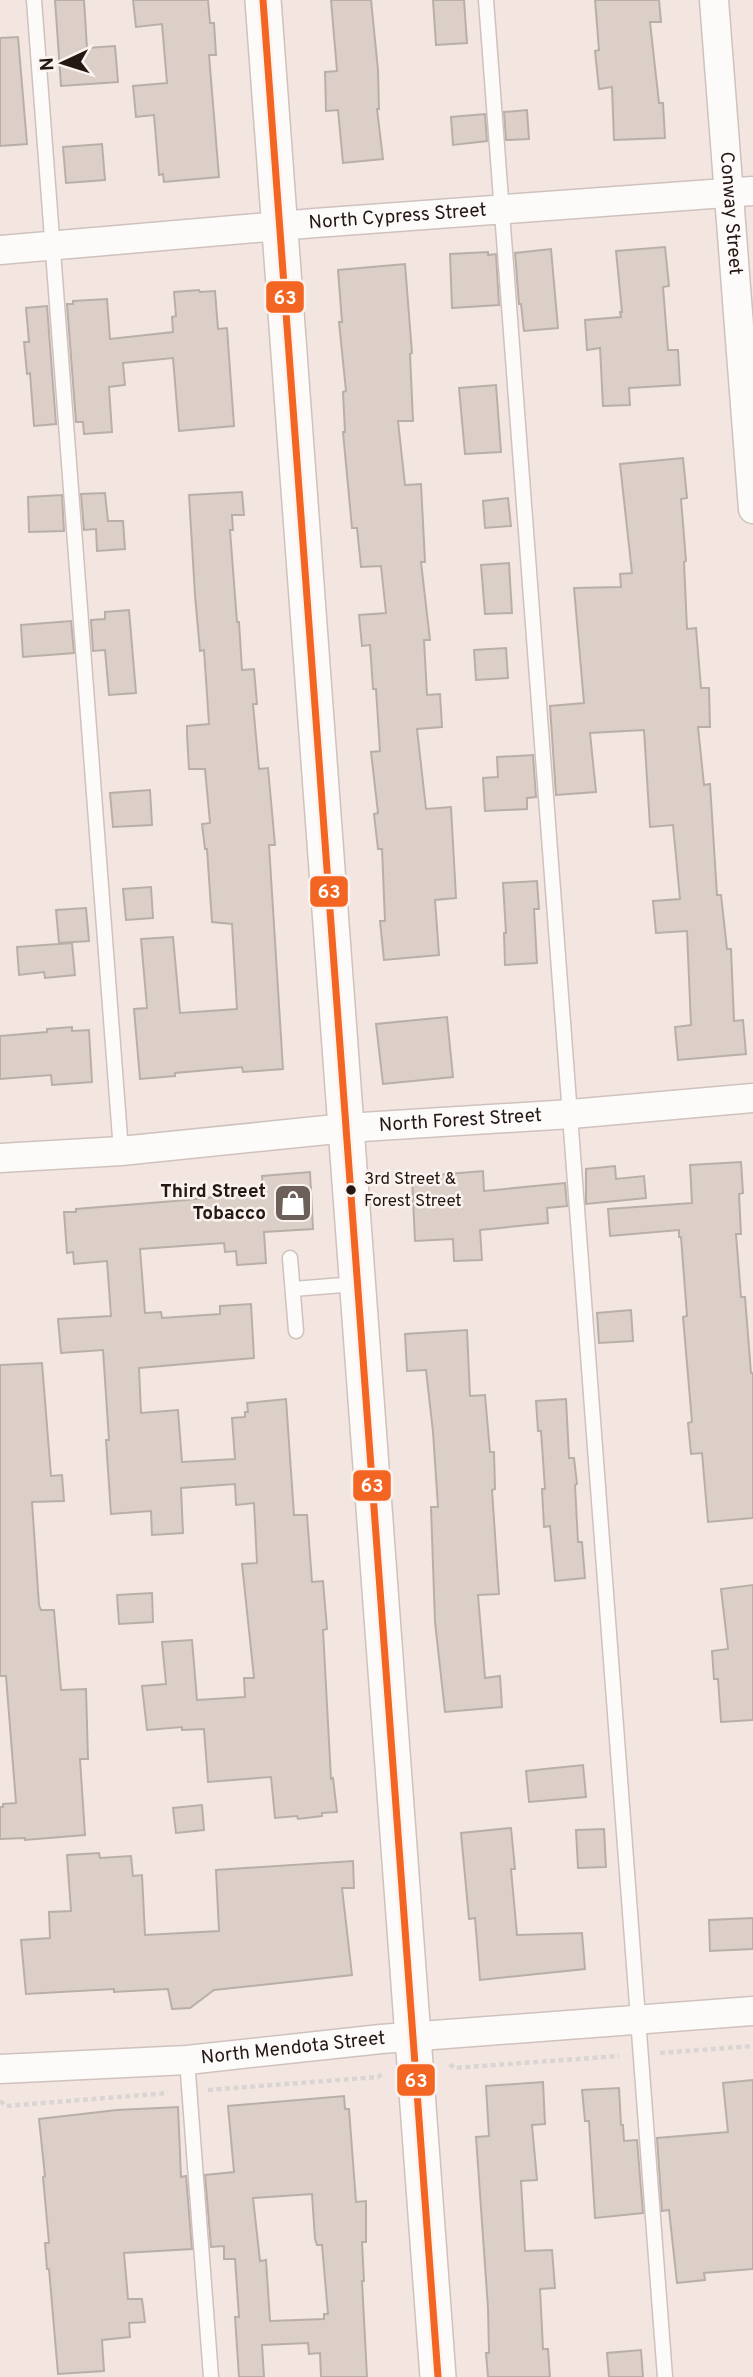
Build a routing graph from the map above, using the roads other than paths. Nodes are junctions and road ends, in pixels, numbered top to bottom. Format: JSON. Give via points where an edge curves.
{"nodes":[{"id":1,"x":34,"y":0,"type":"edge"},
{"id":2,"x":263,"y":0,"type":"edge"},
{"id":3,"x":486,"y":0,"type":"edge"},
{"id":4,"x":714,"y":0,"type":"edge"},
{"id":5,"x":740,"y":192,"type":"edge"},
{"id":6,"x":502,"y":209,"type":"junction"},
{"id":7,"x":279,"y":226,"type":"junction"},
{"id":8,"x":53,"y":245,"type":"junction"},
{"id":9,"x":0,"y":250,"type":"edge"},
{"id":10,"x":753,"y":509,"type":"edge"},
{"id":11,"x":753,"y":1098,"type":"edge"},
{"id":12,"x":571,"y":1114,"type":"junction"},
{"id":13,"x":346,"y":1128,"type":"junction"},
{"id":14,"x":121,"y":1151,"type":"junction"},
{"id":15,"x":0,"y":1158,"type":"edge"},
{"id":16,"x":290,"y":1258,"type":"dead end"},
{"id":17,"x":356,"y":1283,"type":"junction"},
{"id":18,"x":293,"y":1289,"type":"junction"},
{"id":19,"x":296,"y":1331,"type":"dead end"},
{"id":20,"x":753,"y":2011,"type":"edge"},
{"id":21,"x":637,"y":2021,"type":"junction"},
{"id":22,"x":412,"y":2036,"type":"junction"},
{"id":23,"x":187,"y":2060,"type":"junction"},
{"id":24,"x":0,"y":2069,"type":"edge"},
{"id":25,"x":211,"y":2377,"type":"edge"},
{"id":26,"x":438,"y":2377,"type":"edge"},
{"id":27,"x":665,"y":2377,"type":"edge"}],
"edges":[{"from":1,"to":8,"type":"lane"},
{"from":2,"to":7,"type":"street"},
{"from":3,"to":6,"type":"lane"},
{"from":4,"to":5,"type":"street","name":"Conway Street"},
{"from":5,"to":6,"type":"street","name":"North Cypress Street"},
{"from":5,"to":10,"type":"street","name":"Conway Street"},
{"from":6,"to":7,"type":"street","name":"North Cypress Street"},
{"from":6,"to":12,"type":"lane"},
{"from":7,"to":8,"type":"street","name":"North Cypress Street"},
{"from":7,"to":13,"type":"street"},
{"from":8,"to":9,"type":"street","name":"North Cypress Street"},
{"from":8,"to":14,"type":"lane"},
{"from":11,"to":12,"type":"street","name":"North Forest Street"},
{"from":12,"to":13,"type":"street","name":"North Forest Street"},
{"from":12,"to":21,"type":"lane"},
{"from":13,"to":14,"type":"street","name":"North Forest Street"},
{"from":13,"to":17,"type":"street"},
{"from":14,"to":15,"type":"street","name":"North Forest Street"},
{"from":16,"to":18,"type":"lane"},
{"from":17,"to":18,"type":"lane"},
{"from":17,"to":22,"type":"street"},
{"from":18,"to":19,"type":"lane"},
{"from":20,"to":21,"type":"street","name":"North Mendota Street"},
{"from":21,"to":22,"type":"street","name":"North Mendota Street"},
{"from":21,"to":27,"type":"lane"},
{"from":22,"to":23,"type":"street","name":"North Mendota Street"},
{"from":22,"to":26,"type":"street"},
{"from":23,"to":24,"type":"street","name":"North Mendota Street"},
{"from":23,"to":25,"type":"lane"}]}
